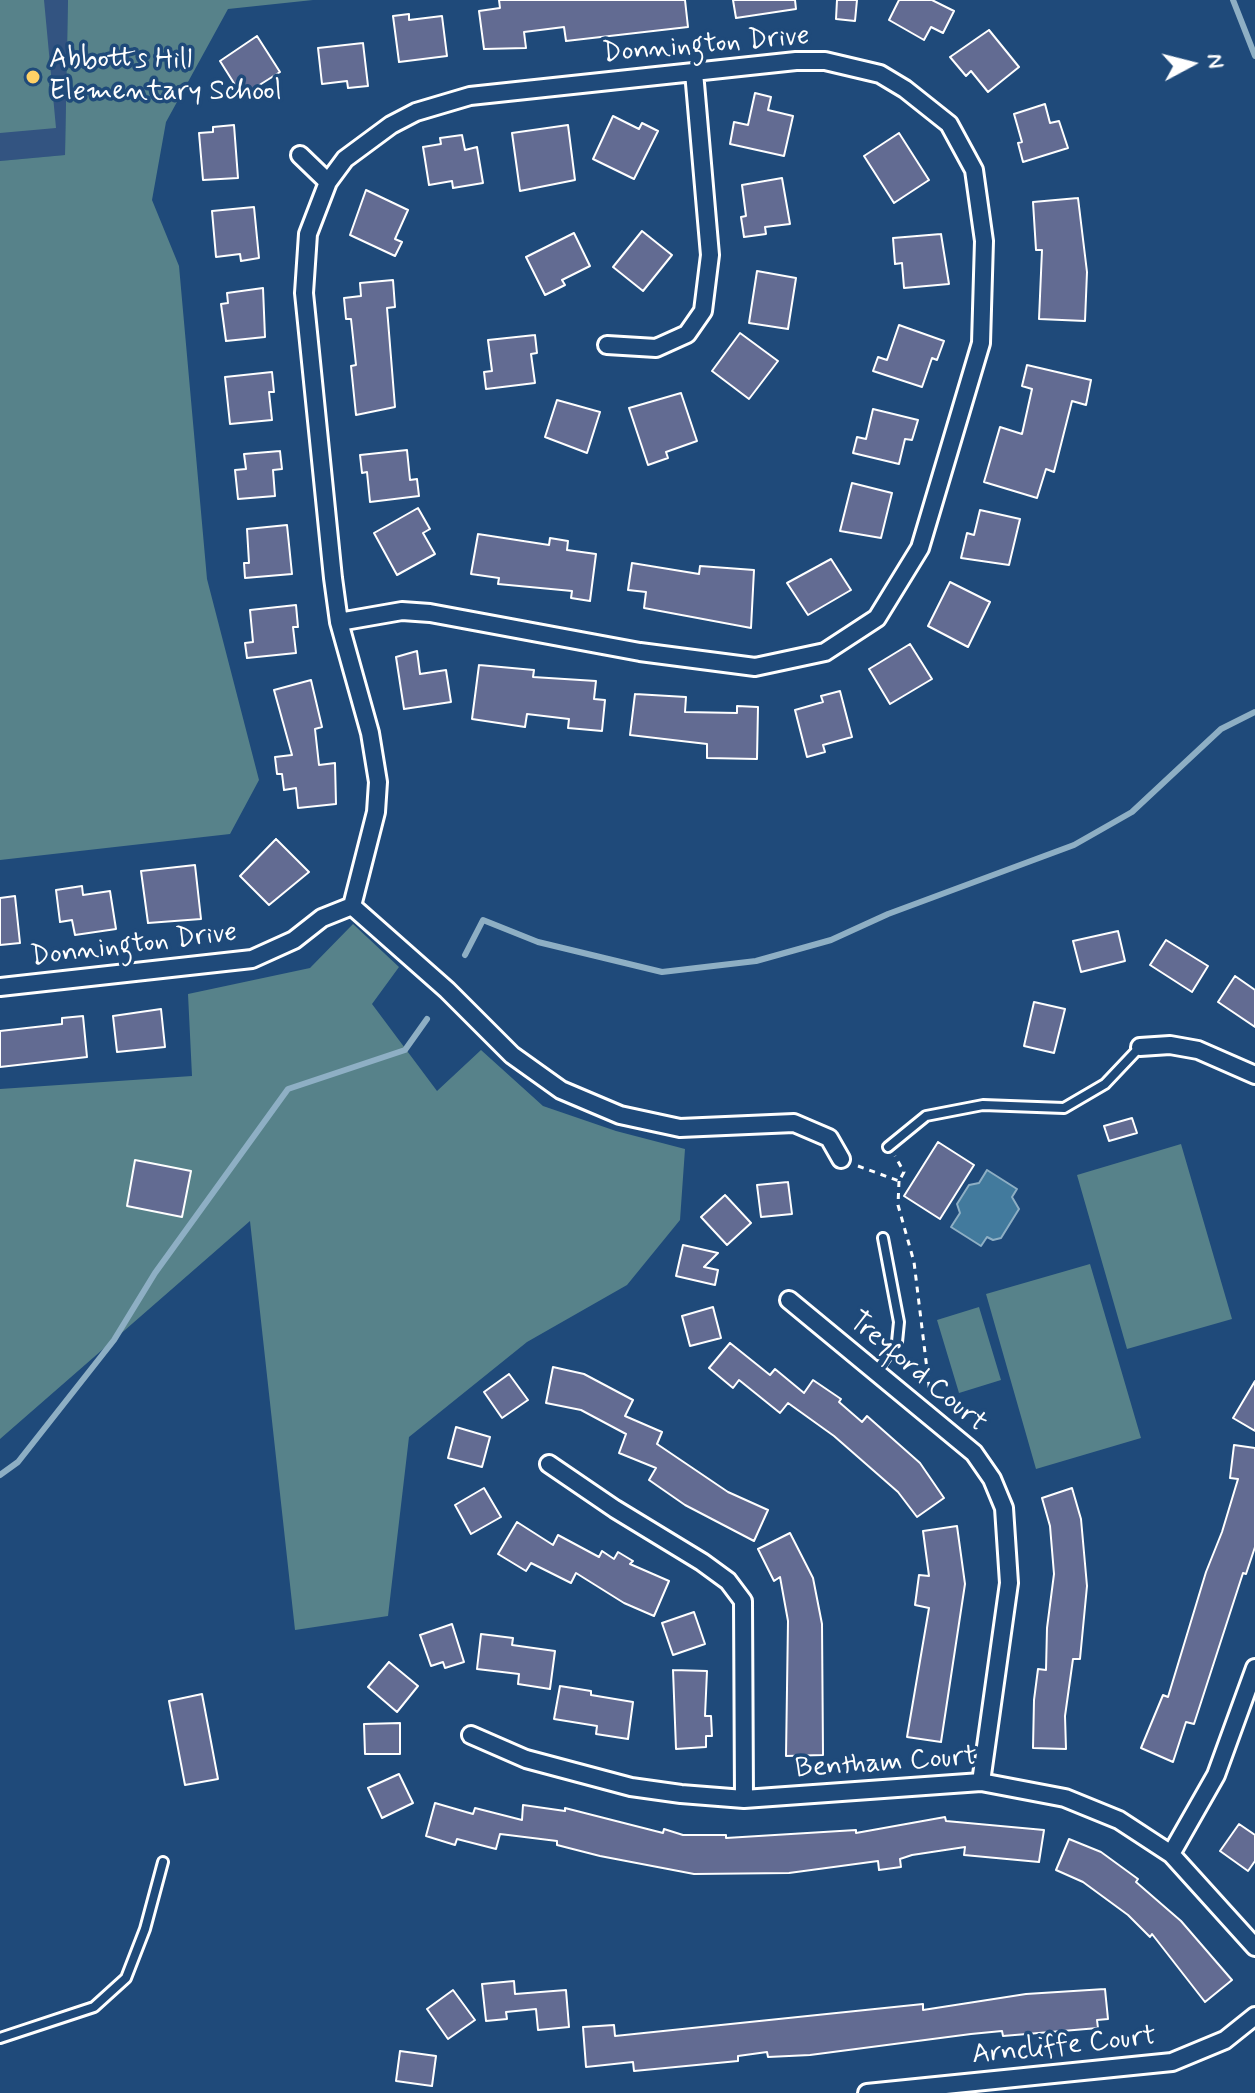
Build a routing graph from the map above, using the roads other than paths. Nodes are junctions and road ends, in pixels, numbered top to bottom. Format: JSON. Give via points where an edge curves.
{"nodes":[{"id":1,"x":694,"y":72,"type":"junction"},
{"id":2,"x":300,"y":155,"type":"dead end"},
{"id":3,"x":328,"y":182,"type":"junction"},
{"id":4,"x":607,"y":345,"type":"dead end"},
{"id":5,"x":339,"y":622,"type":"junction"},
{"id":6,"x":352,"y":906,"type":"junction"},
{"id":7,"x":0,"y":987,"type":"edge"},
{"id":8,"x":1140,"y":1047,"type":"joint"},
{"id":9,"x":1255,"y":1075,"type":"edge"},
{"id":10,"x":888,"y":1147,"type":"road end"},
{"id":11,"x":841,"y":1159,"type":"road end"},
{"id":12,"x":883,"y":1238,"type":"dead end"},
{"id":13,"x":789,"y":1300,"type":"dead end"},
{"id":14,"x":876,"y":1371,"type":"junction"},
{"id":15,"x":549,"y":1464,"type":"dead end"},
{"id":16,"x":1255,"y":1668,"type":"edge"},
{"id":17,"x":471,"y":1735,"type":"dead end"},
{"id":18,"x":981,"y":1782,"type":"junction"},
{"id":19,"x":744,"y":1799,"type":"junction"},
{"id":20,"x":1171,"y":1854,"type":"junction"},
{"id":21,"x":163,"y":1862,"type":"dead end"},
{"id":22,"x":1255,"y":1947,"type":"edge"},
{"id":23,"x":1255,"y":2016,"type":"edge"},
{"id":24,"x":0,"y":2038,"type":"edge"},
{"id":25,"x":867,"y":2093,"type":"edge"}],
"edges":[{"from":1,"to":3,"type":"street","name":"Donnington Drive","via":[[443,102],[403,118],[367,141]]},
{"from":1,"to":4,"type":"street","via":[[710,255],[703,311],[687,334],[656,348]]},
{"from":1,"to":5,"type":"street","name":"Donnington Drive","via":[[825,61],[880,74],[949,124],[974,170],[984,241],[981,343],[920,548],[877,618],[825,652],[755,667],[430,613],[402,611]]},
{"from":2,"to":3,"type":"street"},
{"from":3,"to":5,"type":"street","name":"Donnington Drive","via":[[308,234],[304,293]]},
{"from":5,"to":6,"type":"street","name":"Donnington Drive","via":[[378,782],[376,812]]},
{"from":6,"to":7,"type":"street","name":"Donnington Drive","via":[[252,959]]},
{"from":6,"to":11,"type":"street","via":[[512,1055],[561,1090],[620,1115],[680,1128],[794,1123],[829,1138]]},
{"from":8,"to":9,"type":"street","via":[[1198,1050]]},
{"from":8,"to":10,"type":"lane","via":[[1105,1084],[1064,1108],[983,1105],[926,1116]]},
{"from":12,"to":14,"type":"lane","via":[[899,1322],[897,1342]]},
{"from":13,"to":14,"type":"street","name":"Treyford Court"},
{"from":14,"to":18,"type":"street","name":"Treyford Court","via":[[974,1453],[1004,1508],[1009,1583]]},
{"from":15,"to":19,"type":"street","via":[[702,1562],[728,1581],[743,1601]]},
{"from":16,"to":20,"type":"street","via":[[1216,1775]]},
{"from":17,"to":19,"type":"street","name":"Bentham Court","via":[[526,1759],[631,1787]]},
{"from":18,"to":19,"type":"street","name":"Bentham Court"},
{"from":18,"to":20,"type":"street","name":"Bentham Court","via":[[1065,1798],[1119,1820]]},
{"from":20,"to":22,"type":"street","name":"Bentham Court"},
{"from":21,"to":24,"type":"lane","via":[[126,1978],[94,2007]]},
{"from":23,"to":25,"type":"street","name":"Arncliffe Court","via":[[1225,2040],[1172,2062]]}]}
